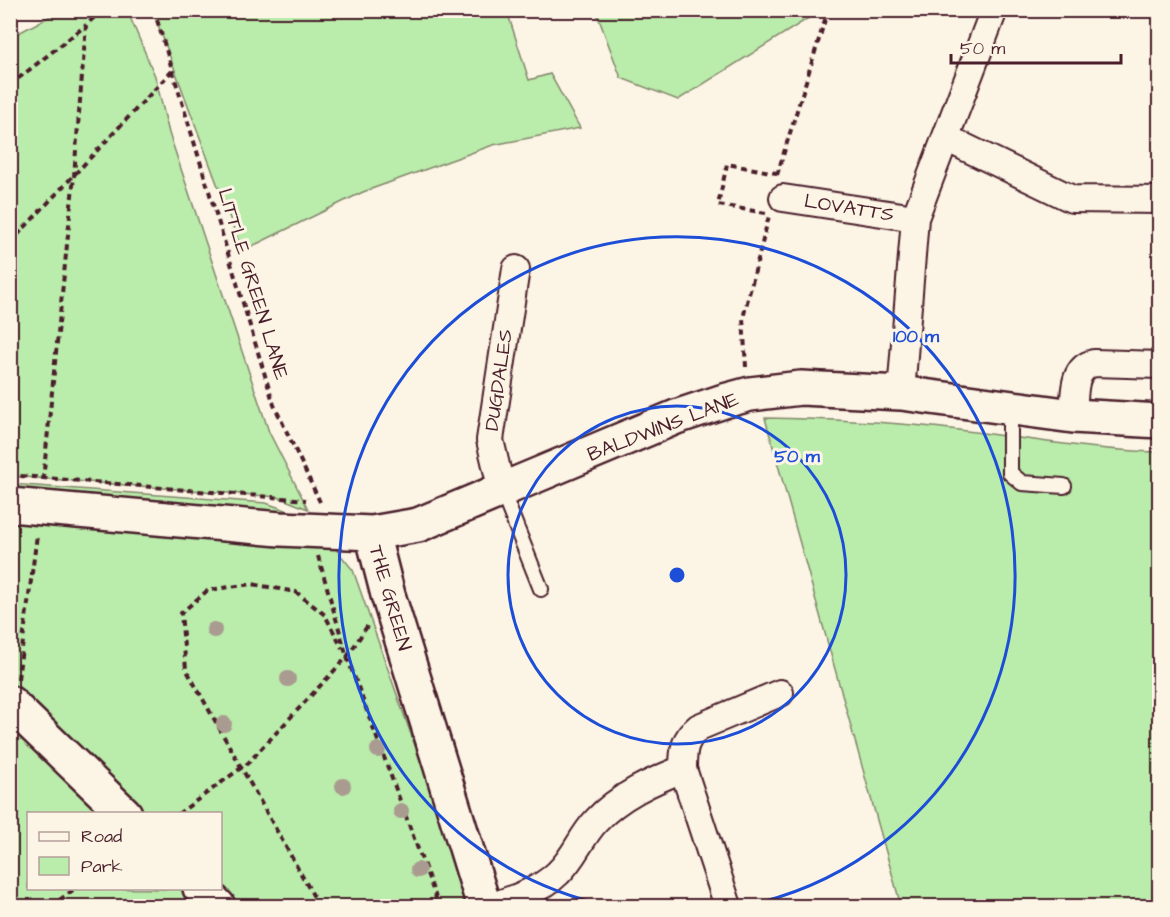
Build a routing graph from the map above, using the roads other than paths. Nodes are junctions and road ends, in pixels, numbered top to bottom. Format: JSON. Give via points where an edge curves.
{"nodes":[{"id":1,"x":992,"y":11,"type":"edge"},
{"id":2,"x":946,"y":138,"type":"junction"},
{"id":3,"x":1160,"y":201,"type":"edge"},
{"id":4,"x":776,"y":206,"type":"road end"},
{"id":5,"x":915,"y":218,"type":"junction"},
{"id":6,"x":516,"y":269,"type":"dead end"},
{"id":7,"x":1160,"y":365,"type":"edge"},
{"id":8,"x":901,"y":393,"type":"junction"},
{"id":9,"x":1010,"y":408,"type":"junction"},
{"id":10,"x":1073,"y":416,"type":"junction"},
{"id":11,"x":1160,"y":422,"type":"edge"},
{"id":12,"x":1064,"y":486,"type":"dead end"},
{"id":13,"x":502,"y":491,"type":"junction"},
{"id":14,"x":31,"y":496,"type":"edge"},
{"id":15,"x":372,"y":533,"type":"junction"},
{"id":16,"x":542,"y":589,"type":"dead end"},
{"id":17,"x":780,"y":693,"type":"dead end"},
{"id":18,"x":12,"y":705,"type":"edge"},
{"id":19,"x":683,"y":769,"type":"junction"},
{"id":20,"x":124,"y":812,"type":"edge"},
{"id":21,"x":202,"y":890,"type":"edge"},
{"id":22,"x":218,"y":906,"type":"edge"},
{"id":23,"x":484,"y":906,"type":"edge"},
{"id":24,"x":492,"y":906,"type":"edge"},
{"id":25,"x":728,"y":906,"type":"edge"}],
"edges":[{"from":1,"to":2,"type":"street"},
{"from":2,"to":3,"type":"street","via":[[1072,198]]},
{"from":2,"to":5,"type":"street"},
{"from":4,"to":5,"type":"street","name":"LOVATTS"},
{"from":5,"to":8,"type":"street"},
{"from":6,"to":13,"type":"street","name":"DUGDALES","via":[[490,440]]},
{"from":7,"to":10,"type":"street","via":[[1085,366],[1077,376]]},
{"from":8,"to":9,"type":"street","name":"BALDWINS LANE"},
{"from":8,"to":13,"type":"street","name":"BALDWINS LANE","via":[[801,388],[750,394],[676,417]]},
{"from":9,"to":10,"type":"street","name":"BALDWINS LANE"},
{"from":9,"to":12,"type":"lane","via":[[1010,473],[1022,483]]},
{"from":10,"to":11,"type":"street","name":"BALDWINS LANE"},
{"from":13,"to":15,"type":"street","name":"BALDWINS LANE","via":[[418,525]]},
{"from":13,"to":16,"type":"lane"},
{"from":14,"to":15,"type":"street","name":"THE GREEN","via":[[321,513]]},
{"from":15,"to":23,"type":"street","name":"THE GREEN"},
{"from":17,"to":19,"type":"street","via":[[699,727],[689,735],[683,748]]},
{"from":18,"to":20,"type":"street"},
{"from":19,"to":24,"type":"street","via":[[635,790],[610,808],[557,875]]},
{"from":19,"to":25,"type":"street"},
{"from":21,"to":22,"type":"street"}]}
